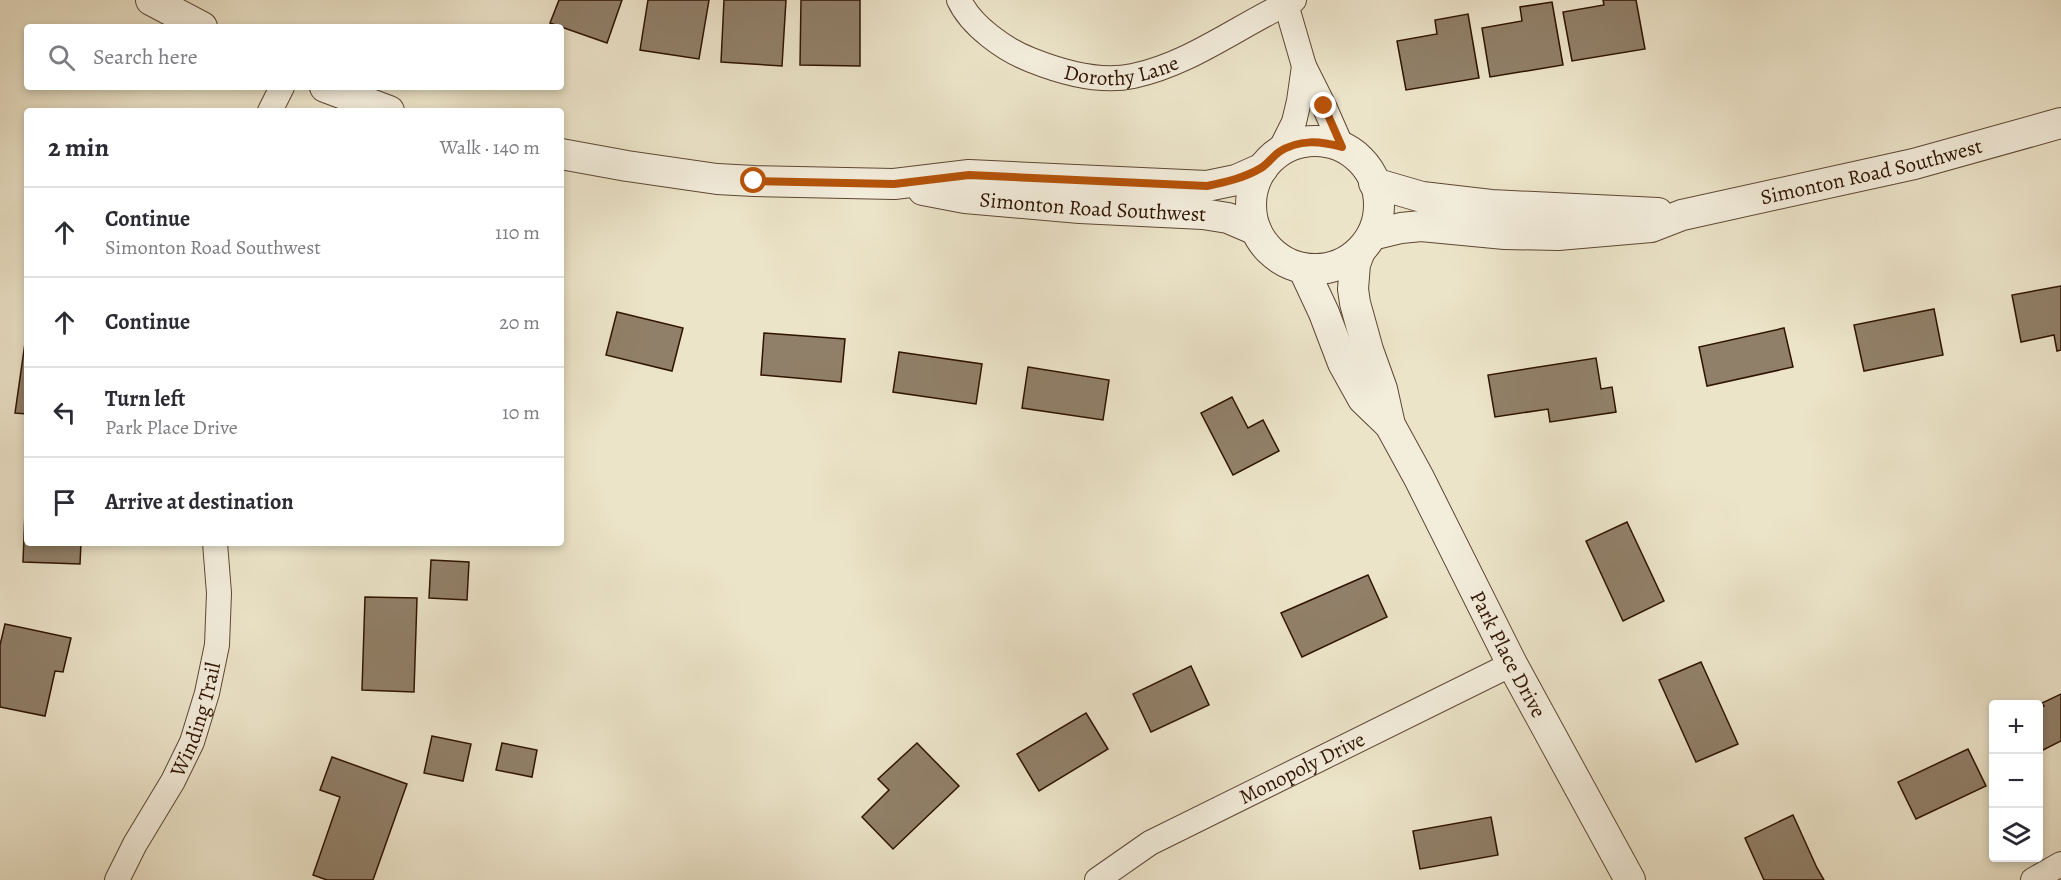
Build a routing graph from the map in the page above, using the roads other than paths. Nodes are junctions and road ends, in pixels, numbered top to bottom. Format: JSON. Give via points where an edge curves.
{"nodes":[{"id":1,"x":151,"y":0,"type":"edge"},
{"id":2,"x":959,"y":0,"type":"edge"},
{"id":3,"x":1290,"y":2,"type":"edge"},
{"id":4,"x":196,"y":24,"type":"edge"},
{"id":5,"x":1304,"y":66,"type":"junction"},
{"id":6,"x":280,"y":90,"type":"edge"},
{"id":7,"x":333,"y":90,"type":"edge"},
{"id":8,"x":272,"y":108,"type":"edge"},
{"id":9,"x":381,"y":108,"type":"edge"},
{"id":10,"x":2061,"y":123,"type":"edge"},
{"id":11,"x":1342,"y":147,"type":"junction"},
{"id":12,"x":564,"y":155,"type":"edge"},
{"id":13,"x":1271,"y":160,"type":"junction"},
{"id":14,"x":1374,"y":183,"type":"junction"},
{"id":15,"x":894,"y":184,"type":"junction"},
{"id":16,"x":1682,"y":215,"type":"junction"},
{"id":17,"x":1256,"y":230,"type":"junction"},
{"id":18,"x":1366,"y":243,"type":"junction"},
{"id":19,"x":1303,"y":268,"type":"junction"},
{"id":20,"x":1390,"y":425,"type":"junction"},
{"id":21,"x":215,"y":546,"type":"edge"},
{"id":22,"x":1512,"y":664,"type":"junction"},
{"id":23,"x":2061,"y":864,"type":"edge"},
{"id":24,"x":117,"y":880,"type":"edge"},
{"id":25,"x":1098,"y":880,"type":"edge"},
{"id":26,"x":1630,"y":880,"type":"edge"},
{"id":27,"x":2033,"y":880,"type":"edge"}],
"edges":[{"from":1,"to":4,"type":"street"},
{"from":2,"to":3,"type":"street","name":"Dorothy Lane","via":[[965,14],[1011,52],[1054,70],[1090,77],[1132,77],[1178,62]]},
{"from":3,"to":5,"type":"street"},
{"from":5,"to":11,"type":"street"},
{"from":5,"to":13,"type":"street","via":[[1294,122]]},
{"from":6,"to":8,"type":"street"},
{"from":7,"to":9,"type":"street"},
{"from":10,"to":16,"type":"street","name":"Simonton Road Southwest","via":[[1914,164]]},
{"from":11,"to":13,"type":"street","via":[[1321,141],[1299,143]]},
{"from":11,"to":14,"type":"street","via":[[1360,160]]},
{"from":12,"to":15,"type":"street","name":"Simonton Road Southwest","via":[[717,179]]},
{"from":13,"to":15,"type":"street","name":"Simonton Road Southwest","via":[[1236,180],[1207,186],[969,175]]},
{"from":13,"to":17,"type":"street","via":[[1253,187],[1250,209]]},
{"from":14,"to":16,"type":"street","name":"Simonton Road Southwest","via":[[1422,197],[1491,205]]},
{"from":14,"to":18,"type":"street","via":[[1378,216]]},
{"from":15,"to":17,"type":"street","name":"Simonton Road Southwest","via":[[965,198],[1203,214],[1228,218]]},
{"from":16,"to":18,"type":"street","name":"Simonton Road Southwest","via":[[1651,227],[1558,236],[1421,226]]},
{"from":17,"to":19,"type":"street","via":[[1268,249]]},
{"from":18,"to":19,"type":"street","via":[[1343,263]]},
{"from":18,"to":20,"type":"street","name":"Park Place Drive","via":[[1355,264],[1353,289]]},
{"from":19,"to":20,"type":"street","name":"Park Place Drive","via":[[1343,363],[1363,399]]},
{"from":20,"to":22,"type":"street","name":"Park Place Drive"},
{"from":21,"to":24,"type":"street","name":"Winding Trail","via":[[217,645],[207,693],[192,742]]},
{"from":22,"to":25,"type":"street","name":"Monopoly Drive","via":[[1150,843]]},
{"from":22,"to":26,"type":"street","name":"Park Place Drive"},
{"from":23,"to":27,"type":"street"}]}
